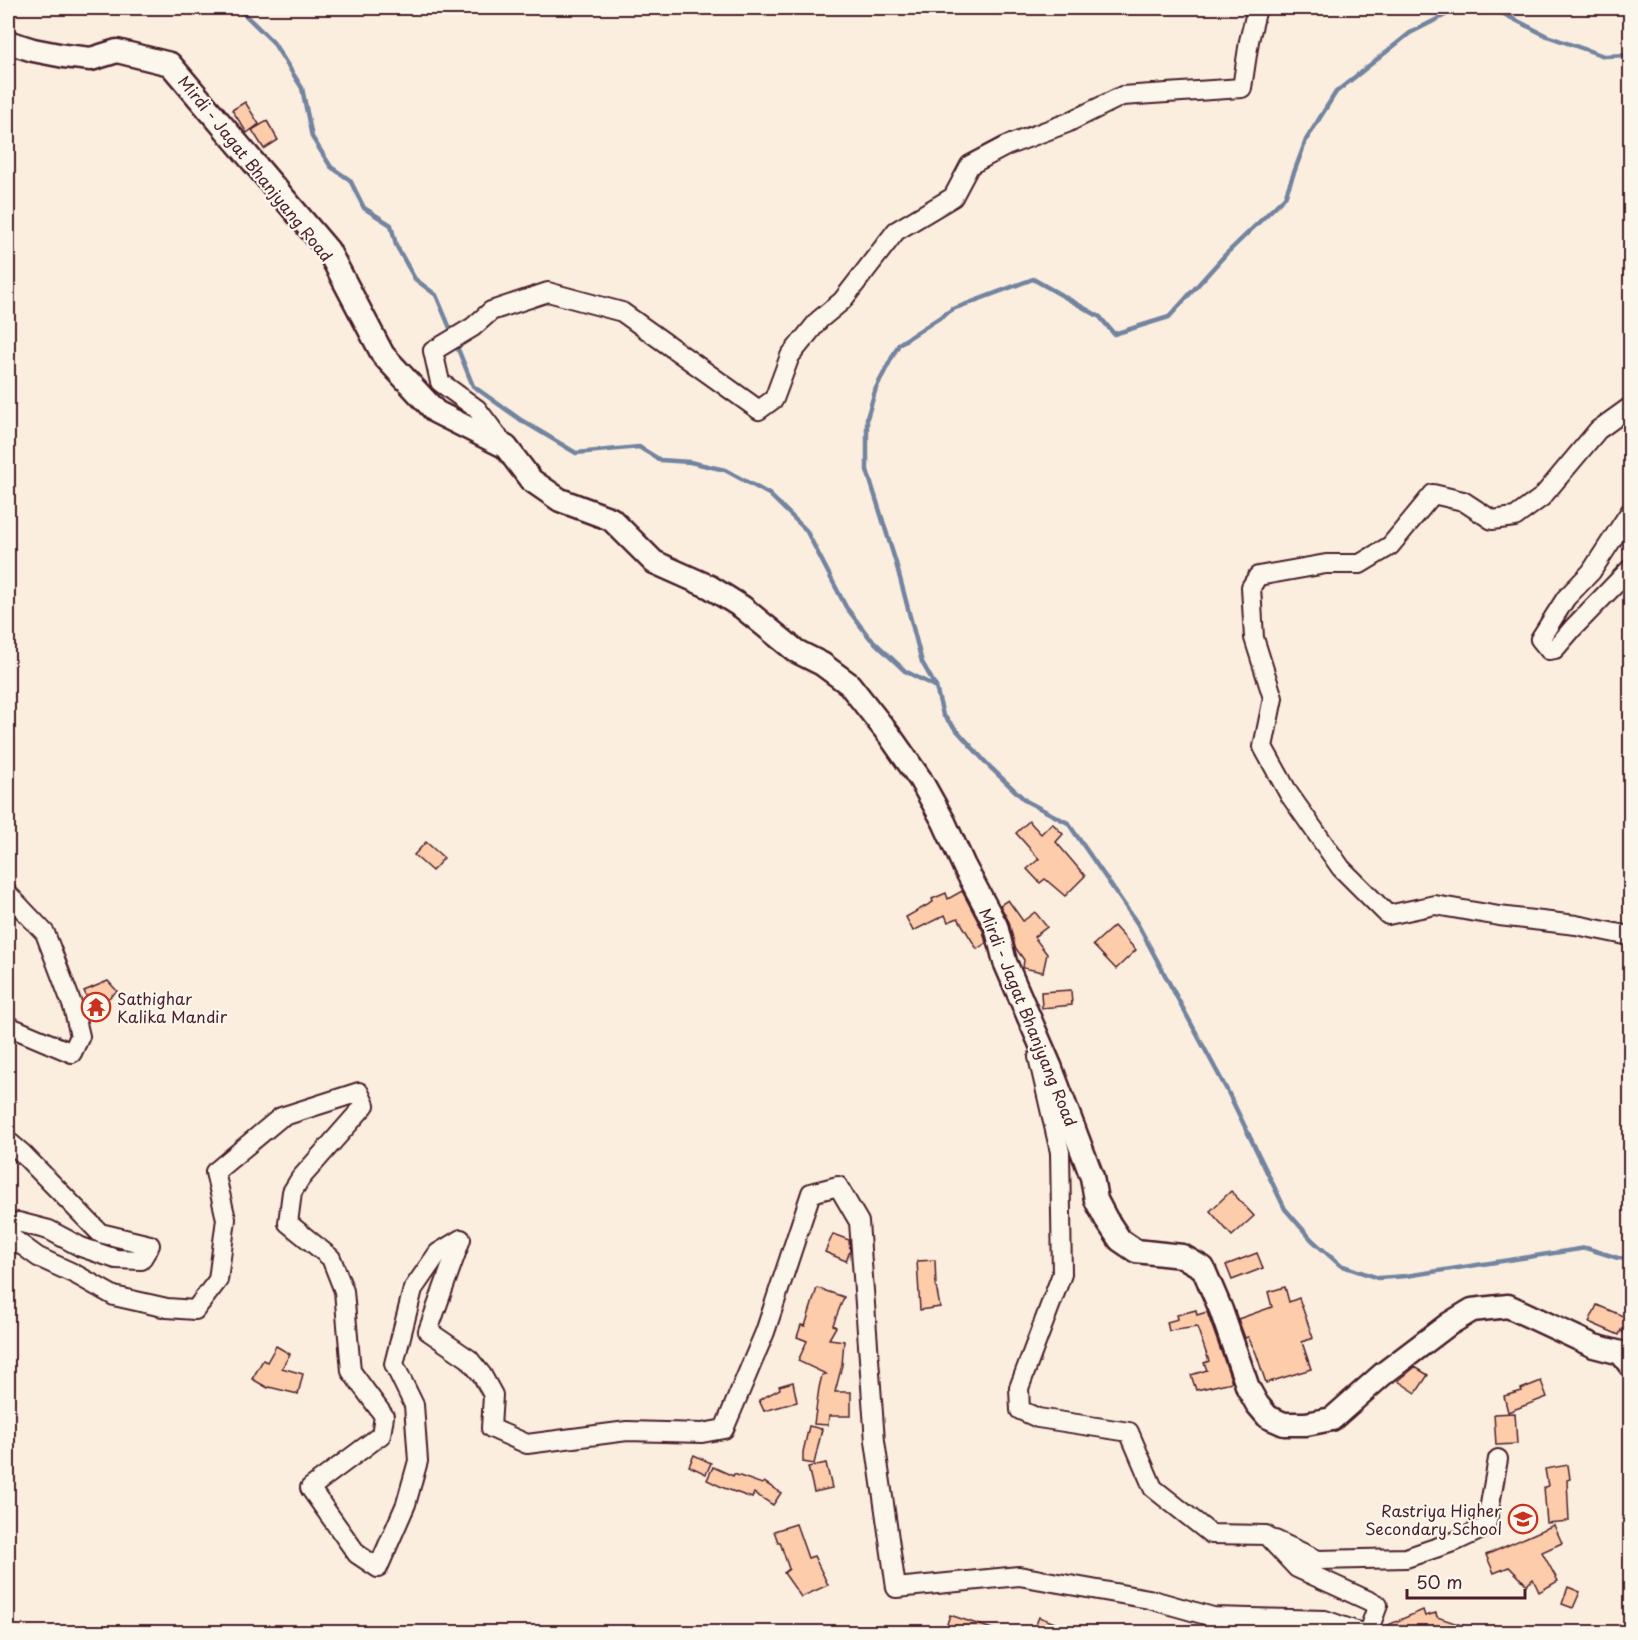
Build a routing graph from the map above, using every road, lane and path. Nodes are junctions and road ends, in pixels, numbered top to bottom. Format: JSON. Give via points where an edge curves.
{"nodes":[{"id":1,"x":1257,"y":8,"type":"edge"},
{"id":2,"x":8,"y":42,"type":"edge"},
{"id":3,"x":1630,"y":407,"type":"edge"},
{"id":4,"x":506,"y":447,"type":"junction"},
{"id":5,"x":1630,"y":512,"type":"edge"},
{"id":6,"x":1630,"y":569,"type":"edge"},
{"id":7,"x":8,"y":894,"type":"edge"},
{"id":8,"x":1630,"y":936,"type":"edge"},
{"id":9,"x":1027,"y":1012,"type":"junction"},
{"id":10,"x":8,"y":1026,"type":"edge"},
{"id":11,"x":8,"y":1141,"type":"edge"},
{"id":12,"x":8,"y":1229,"type":"edge"},
{"id":13,"x":8,"y":1235,"type":"edge"},
{"id":14,"x":1630,"y":1365,"type":"edge"},
{"id":15,"x":1498,"y":1459,"type":"dead end"},
{"id":16,"x":1266,"y":1535,"type":"junction"},
{"id":17,"x":1359,"y":1632,"type":"edge"},
{"id":18,"x":1368,"y":1632,"type":"edge"}],
"edges":[{"from":1,"to":4,"type":"street","via":[[1242,88],[1122,96],[970,165],[953,197],[896,231],[842,301],[819,320],[790,356],[774,399],[759,410],[622,312],[548,292],[491,311],[433,351],[440,382],[477,409]]},
{"from":2,"to":4,"type":"street","name":"Mirdi - Jagat Bhanjyang Road","via":[[64,56],[91,58],[117,51],[170,64],[328,250],[383,355],[436,412]]},
{"from":3,"to":8,"type":"street","via":[[1598,430],[1542,497],[1515,517],[1492,520],[1462,501],[1433,494],[1390,546],[1360,564],[1326,564],[1258,576],[1251,587],[1254,638],[1273,698],[1263,747],[1289,794],[1341,868],[1388,915],[1435,905],[1576,924]]},
{"from":4,"to":9,"type":"street","name":"Mirdi - Jagat Bhanjyang Road","via":[[531,480],[560,500],[611,519],[654,562],[710,586],[796,651],[849,684],[920,778],[944,822],[996,926],[1005,962]]},
{"from":5,"to":6,"type":"street","via":[[1540,639],[1549,650],[1555,649]]},
{"from":7,"to":10,"type":"street","via":[[45,933],[74,1006],[80,1036],[72,1053]]},
{"from":9,"to":14,"type":"street","name":"Mirdi - Jagat Bhanjyang Road","via":[[1106,1219],[1120,1240],[1136,1251],[1182,1256],[1203,1268],[1248,1388],[1268,1417],[1284,1424],[1332,1419],[1383,1374],[1472,1310],[1508,1306],[1594,1346],[1621,1353]]},
{"from":9,"to":16,"type":"street","via":[[1060,1152],[1062,1274],[1019,1388],[1020,1410],[1038,1418],[1129,1432],[1153,1488],[1211,1534]]},
{"from":11,"to":12,"type":"street","via":[[100,1233],[150,1245],[141,1260],[116,1259],[49,1230],[18,1222]]},
{"from":13,"to":17,"type":"street","via":[[38,1257],[114,1296],[195,1310],[218,1280],[226,1219],[215,1172],[281,1117],[359,1092],[365,1105],[300,1179],[292,1192],[288,1223],[331,1258],[344,1291],[351,1371],[384,1416],[381,1435],[310,1488],[357,1554],[378,1568],[406,1504],[418,1461],[414,1405],[394,1364],[414,1289],[438,1253],[461,1239],[428,1331],[469,1359],[482,1375],[493,1395],[490,1428],[527,1444],[627,1431],[702,1433],[724,1429],[765,1332],[811,1193],[838,1186],[859,1222],[874,1441],[896,1588],[1019,1576],[1149,1599],[1213,1617],[1325,1620]]},
{"from":15,"to":16,"type":"street","via":[[1486,1527],[1406,1558],[1318,1560]]},
{"from":16,"to":18,"type":"street","via":[[1297,1568],[1378,1605]]}]}
